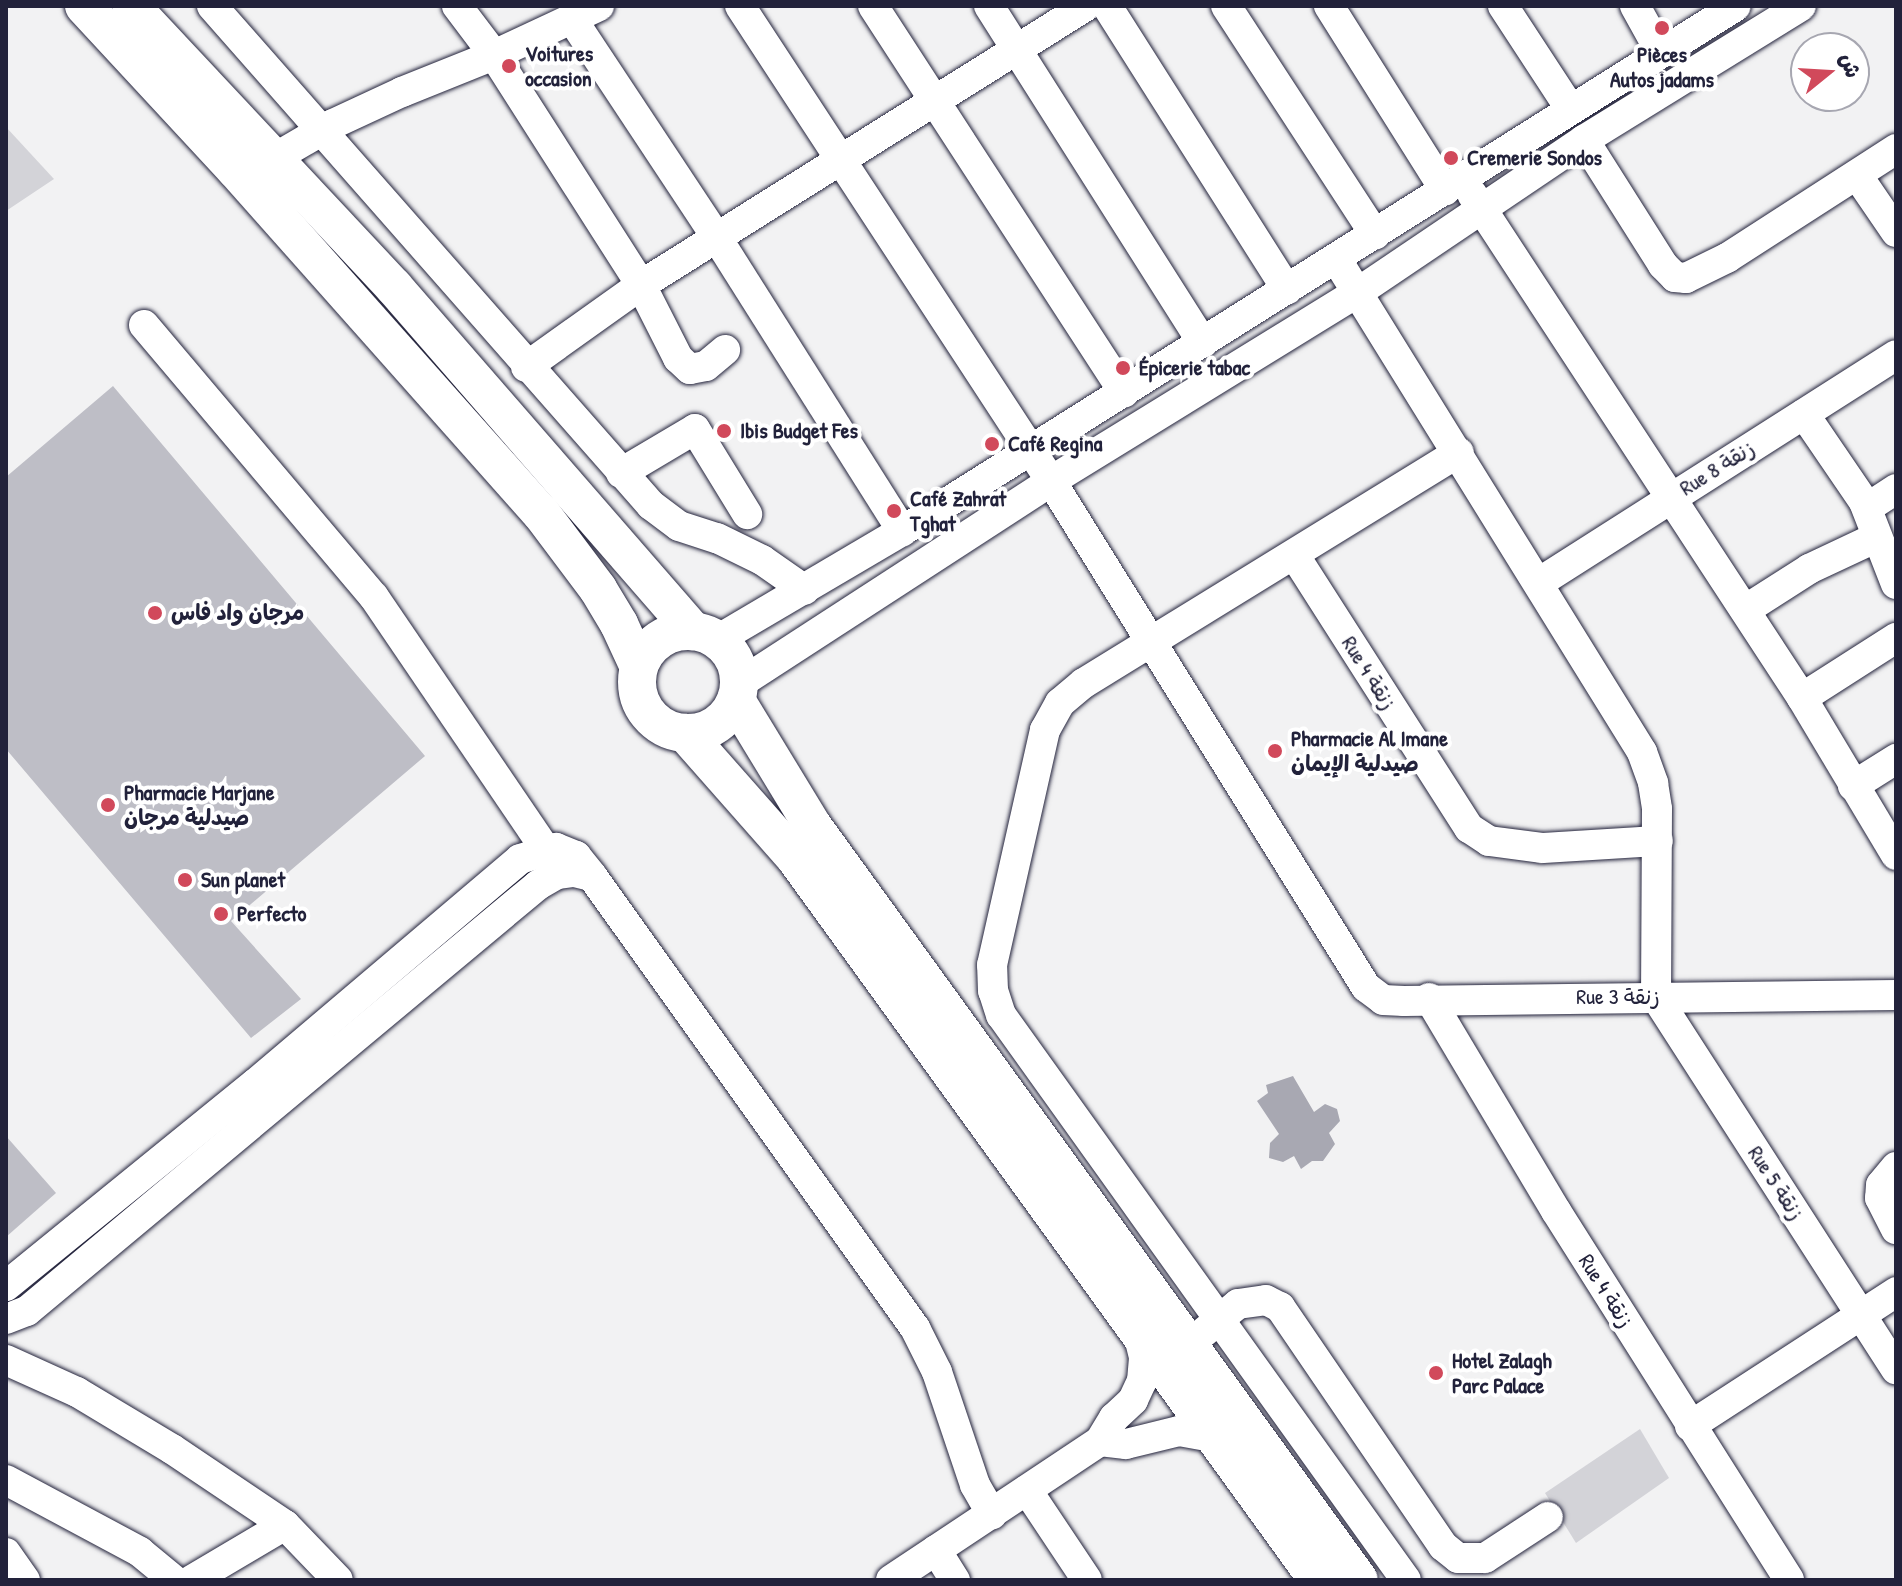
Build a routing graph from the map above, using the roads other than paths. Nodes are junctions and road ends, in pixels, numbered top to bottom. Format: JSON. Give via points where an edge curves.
{"nodes":[{"id":1,"x":84,"y":6,"type":"edge"},
{"id":2,"x":131,"y":6,"type":"edge"},
{"id":3,"x":212,"y":6,"type":"edge"},
{"id":4,"x":457,"y":6,"type":"edge"},
{"id":5,"x":599,"y":6,"type":"edge"},
{"id":6,"x":740,"y":6,"type":"edge"},
{"id":7,"x":873,"y":6,"type":"edge"},
{"id":8,"x":989,"y":6,"type":"edge"},
{"id":9,"x":1086,"y":6,"type":"edge"},
{"id":10,"x":1107,"y":6,"type":"edge"},
{"id":11,"x":1226,"y":6,"type":"edge"},
{"id":12,"x":1329,"y":6,"type":"edge"},
{"id":13,"x":1503,"y":6,"type":"edge"},
{"id":14,"x":1635,"y":6,"type":"edge"},
{"id":15,"x":1736,"y":6,"type":"edge"},
{"id":16,"x":1801,"y":6,"type":"edge"},
{"id":17,"x":572,"y":19,"type":"junction"},
{"id":18,"x":1019,"y":50,"type":"junction"},
{"id":19,"x":1661,"y":53,"type":"junction"},
{"id":20,"x":494,"y":55,"type":"junction"},
{"id":21,"x":935,"y":102,"type":"junction"},
{"id":22,"x":1581,"y":104,"type":"junction"},
{"id":23,"x":322,"y":131,"type":"junction"},
{"id":24,"x":1597,"y":133,"type":"junction"},
{"id":25,"x":1896,"y":149,"type":"edge"},
{"id":26,"x":273,"y":159,"type":"junction"},
{"id":27,"x":841,"y":160,"type":"junction"},
{"id":28,"x":1857,"y":175,"type":"junction"},
{"id":29,"x":1454,"y":186,"type":"junction"},
{"id":30,"x":1481,"y":208,"type":"junction"},
{"id":31,"x":1896,"y":232,"type":"edge"},
{"id":32,"x":1375,"y":235,"type":"junction"},
{"id":33,"x":717,"y":238,"type":"junction"},
{"id":34,"x":1337,"y":260,"type":"junction"},
{"id":35,"x":641,"y":285,"type":"junction"},
{"id":36,"x":1287,"y":290,"type":"junction"},
{"id":37,"x":1357,"y":293,"type":"junction"},
{"id":38,"x":144,"y":325,"type":"dead end"},
{"id":39,"x":1203,"y":343,"type":"junction"},
{"id":40,"x":725,"y":350,"type":"dead end"},
{"id":41,"x":1896,"y":355,"type":"edge"},
{"id":42,"x":526,"y":367,"type":"junction"},
{"id":43,"x":1124,"y":393,"type":"junction"},
{"id":44,"x":1804,"y":414,"type":"junction"},
{"id":45,"x":1031,"y":450,"type":"junction"},
{"id":46,"x":1459,"y":452,"type":"junction"},
{"id":47,"x":621,"y":473,"type":"junction"},
{"id":48,"x":1051,"y":481,"type":"junction"},
{"id":49,"x":1896,"y":489,"type":"edge"},
{"id":50,"x":1671,"y":497,"type":"junction"},
{"id":51,"x":1867,"y":508,"type":"junction"},
{"id":52,"x":747,"y":514,"type":"dead end"},
{"id":53,"x":902,"y":531,"type":"junction"},
{"id":54,"x":1877,"y":537,"type":"junction"},
{"id":55,"x":1295,"y":556,"type":"junction"},
{"id":56,"x":1540,"y":582,"type":"junction"},
{"id":57,"x":1896,"y":584,"type":"edge"},
{"id":58,"x":805,"y":590,"type":"junction"},
{"id":59,"x":1745,"y":610,"type":"junction"},
{"id":60,"x":705,"y":635,"type":"junction"},
{"id":61,"x":1896,"y":638,"type":"edge"},
{"id":62,"x":1151,"y":641,"type":"junction"},
{"id":63,"x":639,"y":667,"type":"junction"},
{"id":64,"x":737,"y":692,"type":"junction"},
{"id":65,"x":1802,"y":698,"type":"junction"},
{"id":66,"x":685,"y":733,"type":"junction"},
{"id":67,"x":1896,"y":759,"type":"edge"},
{"id":68,"x":1853,"y":786,"type":"junction"},
{"id":69,"x":1658,"y":841,"type":"junction"},
{"id":70,"x":545,"y":849,"type":"junction"},
{"id":71,"x":1896,"y":855,"type":"edge"},
{"id":72,"x":592,"y":876,"type":"junction"},
{"id":73,"x":1896,"y":995,"type":"edge"},
{"id":74,"x":1656,"y":997,"type":"junction"},
{"id":75,"x":1429,"y":998,"type":"junction"},
{"id":76,"x":1896,"y":1167,"type":"edge"},
{"id":77,"x":1896,"y":1229,"type":"edge"},
{"id":78,"x":6,"y":1286,"type":"edge"},
{"id":79,"x":1896,"y":1292,"type":"edge"},
{"id":80,"x":1861,"y":1314,"type":"junction"},
{"id":81,"x":6,"y":1319,"type":"edge"},
{"id":82,"x":1132,"y":1320,"type":"junction"},
{"id":83,"x":1204,"y":1332,"type":"junction"},
{"id":84,"x":6,"y":1360,"type":"edge"},
{"id":85,"x":1896,"y":1369,"type":"edge"},
{"id":86,"x":1690,"y":1426,"type":"junction"},
{"id":87,"x":1100,"y":1441,"type":"junction"},
{"id":88,"x":1220,"y":1442,"type":"junction"},
{"id":89,"x":6,"y":1480,"type":"edge"},
{"id":90,"x":1027,"y":1490,"type":"junction"},
{"id":91,"x":992,"y":1514,"type":"junction"},
{"id":92,"x":1548,"y":1517,"type":"dead end"},
{"id":93,"x":285,"y":1525,"type":"junction"},
{"id":94,"x":936,"y":1550,"type":"junction"},
{"id":95,"x":6,"y":1553,"type":"edge"},
{"id":96,"x":25,"y":1580,"type":"edge"},
{"id":97,"x":174,"y":1580,"type":"edge"},
{"id":98,"x":192,"y":1580,"type":"edge"},
{"id":99,"x":338,"y":1580,"type":"edge"},
{"id":100,"x":891,"y":1580,"type":"edge"},
{"id":101,"x":955,"y":1580,"type":"edge"},
{"id":102,"x":1087,"y":1580,"type":"edge"},
{"id":103,"x":1318,"y":1580,"type":"edge"},
{"id":104,"x":1359,"y":1580,"type":"edge"},
{"id":105,"x":1406,"y":1580,"type":"edge"},
{"id":106,"x":1789,"y":1580,"type":"edge"}],
"edges":[{"from":1,"to":63,"type":"main road","via":[[541,513],[598,589]]},
{"from":2,"to":26,"type":"main road"},
{"from":3,"to":23,"type":"street"},
{"from":4,"to":20,"type":"street"},
{"from":5,"to":17,"type":"street"},
{"from":6,"to":27,"type":"street","name":"Rue 3 زنقة"},
{"from":7,"to":21,"type":"street"},
{"from":8,"to":18,"type":"street"},
{"from":9,"to":18,"type":"street"},
{"from":10,"to":36,"type":"street"},
{"from":11,"to":32,"type":"street"},
{"from":12,"to":29,"type":"street"},
{"from":13,"to":22,"type":"street"},
{"from":14,"to":19,"type":"street"},
{"from":15,"to":19,"type":"street"},
{"from":16,"to":24,"type":"street"},
{"from":17,"to":20,"type":"street"},
{"from":17,"to":33,"type":"street"},
{"from":18,"to":21,"type":"street"},
{"from":18,"to":39,"type":"street"},
{"from":19,"to":22,"type":"street"},
{"from":20,"to":23,"type":"street"},
{"from":20,"to":35,"type":"street"},
{"from":21,"to":27,"type":"street"},
{"from":21,"to":43,"type":"street"},
{"from":22,"to":24,"type":"street"},
{"from":22,"to":29,"type":"street"},
{"from":23,"to":26,"type":"street"},
{"from":23,"to":42,"type":"street"},
{"from":24,"to":28,"type":"street","via":[[1663,265],[1675,277],[1708,270]]},
{"from":24,"to":30,"type":"street"},
{"from":25,"to":28,"type":"street"},
{"from":26,"to":60,"type":"main road"},
{"from":27,"to":33,"type":"street"},
{"from":27,"to":45,"type":"street","name":"Rue 3 زنقة"},
{"from":28,"to":31,"type":"street"},
{"from":29,"to":30,"type":"street"},
{"from":29,"to":32,"type":"street"},
{"from":30,"to":37,"type":"street"},
{"from":30,"to":50,"type":"street"},
{"from":32,"to":34,"type":"street"},
{"from":33,"to":35,"type":"street"},
{"from":33,"to":53,"type":"street"},
{"from":34,"to":36,"type":"street"},
{"from":34,"to":37,"type":"street"},
{"from":35,"to":40,"type":"street","via":[[678,358],[690,369],[706,366]]},
{"from":35,"to":42,"type":"street"},
{"from":36,"to":39,"type":"street"},
{"from":37,"to":46,"type":"street"},
{"from":37,"to":48,"type":"street"},
{"from":38,"to":70,"type":"street","via":[[374,597]]},
{"from":39,"to":43,"type":"street"},
{"from":41,"to":44,"type":"street","name":"Rue 8 زنقة"},
{"from":42,"to":47,"type":"street"},
{"from":43,"to":45,"type":"street"},
{"from":44,"to":50,"type":"street","name":"Rue 8 زنقة"},
{"from":44,"to":51,"type":"street"},
{"from":45,"to":48,"type":"street","name":"Rue 3 زنقة"},
{"from":45,"to":53,"type":"street"},
{"from":46,"to":55,"type":"street"},
{"from":46,"to":56,"type":"street"},
{"from":47,"to":52,"type":"street","via":[[695,429]]},
{"from":47,"to":58,"type":"street","via":[[666,518],[762,560]]},
{"from":48,"to":62,"type":"street","name":"Rue 3 زنقة"},
{"from":48,"to":64,"type":"street"},
{"from":49,"to":51,"type":"street"},
{"from":50,"to":56,"type":"street","name":"Rue 8 زنقة"},
{"from":50,"to":59,"type":"street"},
{"from":51,"to":54,"type":"street"},
{"from":53,"to":58,"type":"street"},
{"from":54,"to":57,"type":"street"},
{"from":54,"to":59,"type":"street","via":[[1809,569]]},
{"from":55,"to":62,"type":"street"},
{"from":55,"to":69,"type":"street","name":"Rue 4 زنقة","via":[[1469,828],[1489,841],[1542,848]]},
{"from":56,"to":69,"type":"street","via":[[1642,752],[1653,783]]},
{"from":58,"to":60,"type":"street"},
{"from":59,"to":65,"type":"street"},
{"from":60,"to":63,"type":"main road","via":[[665,636]]},
{"from":60,"to":64,"type":"main road","via":[[734,660]]},
{"from":61,"to":65,"type":"street"},
{"from":62,"to":75,"type":"street","name":"Rue 3 زنقة","via":[[1366,987],[1383,1000]]},
{"from":62,"to":83,"type":"street","via":[[1060,703],[1045,730],[998,927],[993,991],[1001,1015]]},
{"from":63,"to":66,"type":"main road","via":[[638,693],[650,717]]},
{"from":64,"to":66,"type":"main road","via":[[730,712],[710,728]]},
{"from":64,"to":83,"type":"main road","via":[[812,825]]},
{"from":65,"to":68,"type":"street"},
{"from":66,"to":82,"type":"main road","via":[[768,822]]},
{"from":67,"to":68,"type":"street"},
{"from":68,"to":71,"type":"street"},
{"from":69,"to":74,"type":"street"},
{"from":70,"to":72,"type":"street","via":[[576,856]]},
{"from":70,"to":78,"type":"street","via":[[520,859]]},
{"from":72,"to":81,"type":"street","via":[[557,874],[538,885],[27,1311]]},
{"from":72,"to":91,"type":"street","via":[[915,1328],[937,1372],[975,1485]]},
{"from":73,"to":74,"type":"street","name":"Rue 3 زنقة"},
{"from":74,"to":75,"type":"street","name":"Rue 3 زنقة"},
{"from":74,"to":80,"type":"street","name":"Rue 5 زنقة"},
{"from":75,"to":86,"type":"street","name":"Rue 4 زنقة"},
{"from":76,"to":77,"type":"street","via":[[1881,1185],[1880,1198]]},
{"from":79,"to":80,"type":"street"},
{"from":80,"to":85,"type":"street","name":"Rue 5 زنقة"},
{"from":80,"to":86,"type":"street"},
{"from":82,"to":87,"type":"street","via":[[1142,1344],[1142,1381]]},
{"from":82,"to":88,"type":"main road"},
{"from":83,"to":92,"type":"street","via":[[1238,1304],[1266,1300],[1280,1307],[1443,1546],[1458,1558],[1485,1558]]},
{"from":83,"to":104,"type":"main road"},
{"from":83,"to":105,"type":"street"},
{"from":84,"to":93,"type":"street","via":[[91,1400]]},
{"from":86,"to":106,"type":"street","name":"Rue 4 زنقة"},
{"from":87,"to":88,"type":"street","via":[[1126,1444],[1179,1431]]},
{"from":87,"to":90,"type":"street"},
{"from":88,"to":103,"type":"main road"},
{"from":89,"to":97,"type":"street","via":[[140,1552]]},
{"from":90,"to":91,"type":"street"},
{"from":90,"to":102,"type":"street"},
{"from":91,"to":94,"type":"street"},
{"from":93,"to":98,"type":"street"},
{"from":93,"to":99,"type":"street"},
{"from":94,"to":100,"type":"street"},
{"from":94,"to":101,"type":"street"},
{"from":95,"to":96,"type":"street"}]}
